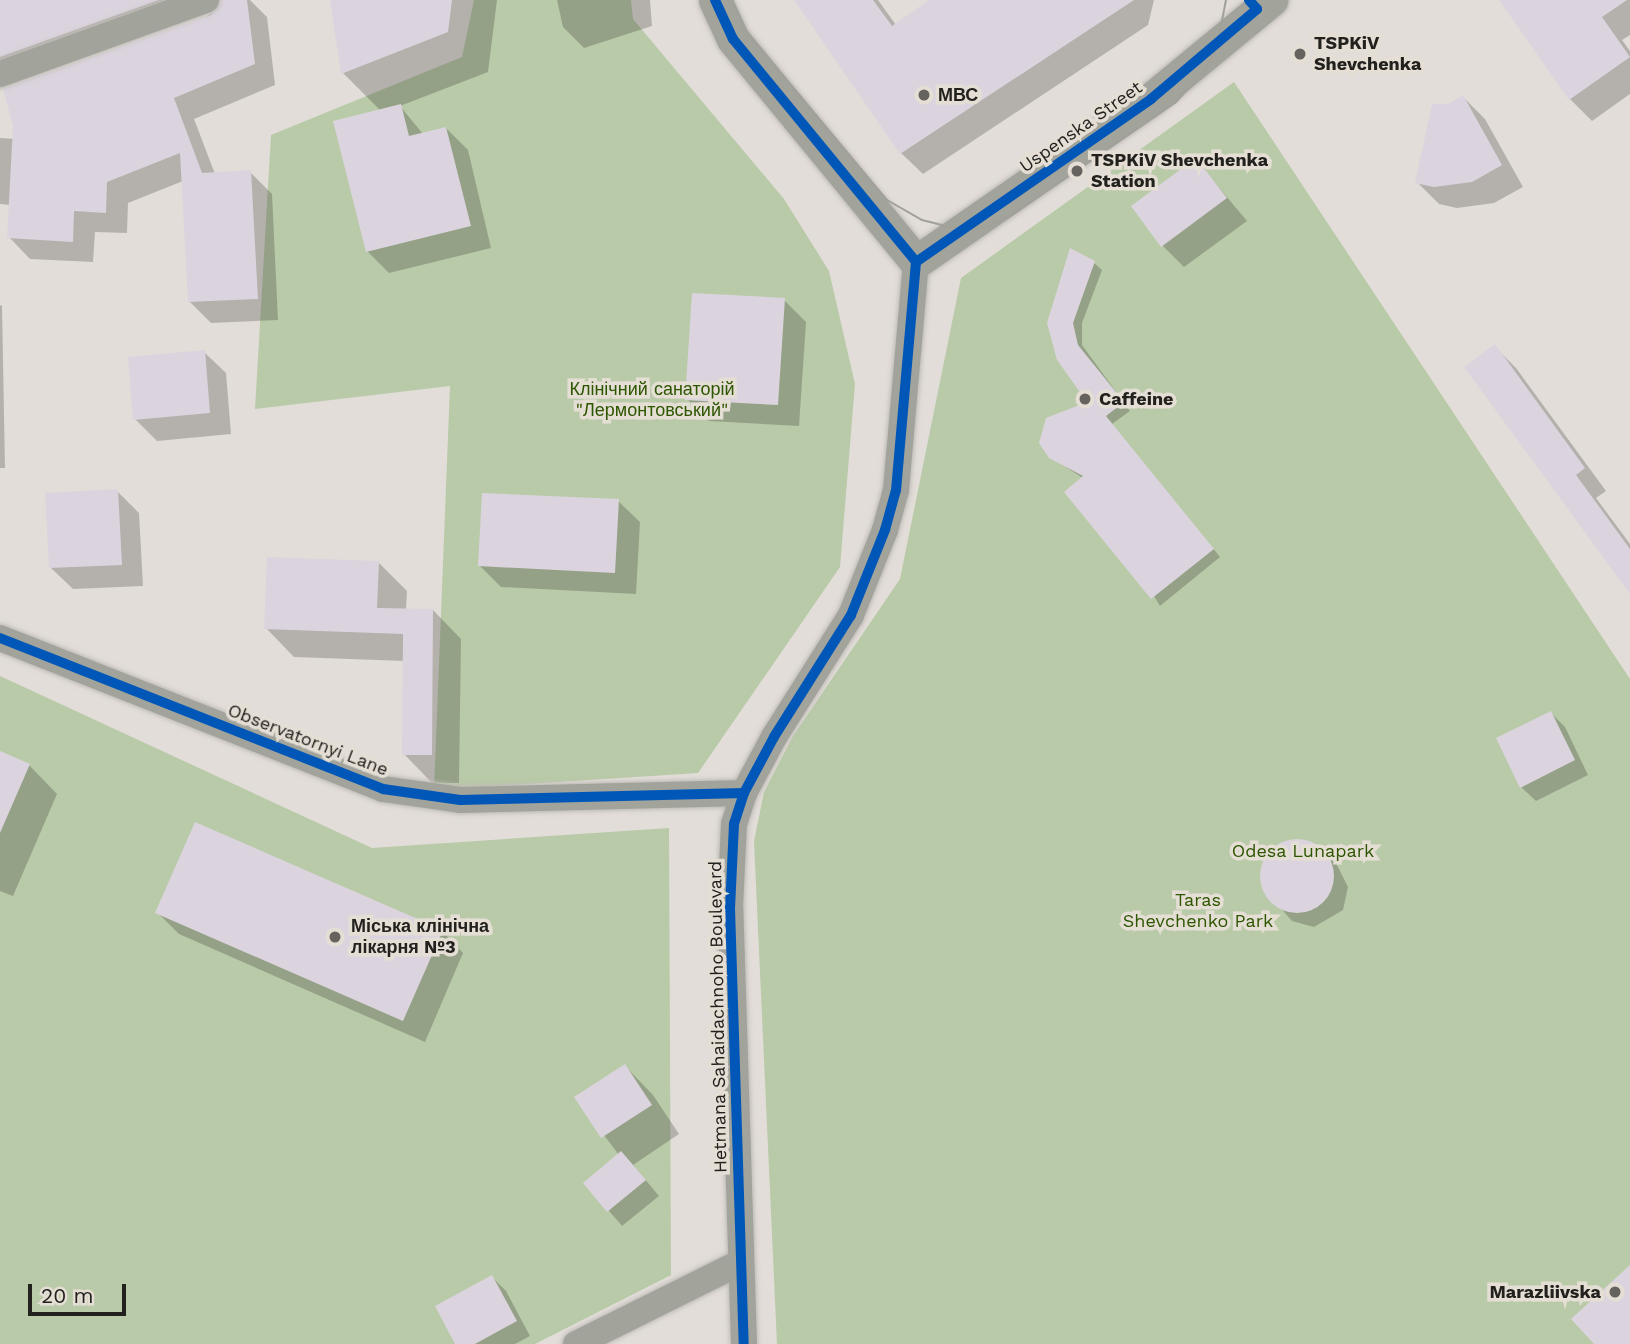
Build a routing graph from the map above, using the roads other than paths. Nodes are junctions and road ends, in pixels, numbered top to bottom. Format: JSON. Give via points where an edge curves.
{"nodes":[{"id":1,"x":206,"y":0,"type":"edge"},
{"id":2,"x":715,"y":0,"type":"edge"},
{"id":3,"x":1259,"y":3,"type":"edge"},
{"id":4,"x":0,"y":74,"type":"edge"},
{"id":5,"x":916,"y":262,"type":"junction"},
{"id":6,"x":0,"y":638,"type":"edge"},
{"id":7,"x":744,"y":793,"type":"junction"},
{"id":8,"x":741,"y":1262,"type":"junction"},
{"id":9,"x":576,"y":1344,"type":"edge"},
{"id":10,"x":744,"y":1344,"type":"edge"}],
"edges":[{"from":1,"to":4,"type":"street"},
{"from":2,"to":5,"type":"street","via":[[733,39]]},
{"from":3,"to":5,"type":"street","name":"Uspenska Street","via":[[1151,99]]},
{"from":5,"to":7,"type":"street","name":"Hetmana Sahaidachnoho Boulevard","via":[[896,489],[885,530],[851,615]]},
{"from":6,"to":7,"type":"street","name":"Observatornyi Lane","via":[[383,789],[460,800]]},
{"from":7,"to":8,"type":"street","name":"Hetmana Sahaidachnoho Boulevard","via":[[734,824],[730,872]]},
{"from":8,"to":9,"type":"street"},
{"from":8,"to":10,"type":"street","name":"Hetmana Sahaidachnoho Boulevard"}]}
